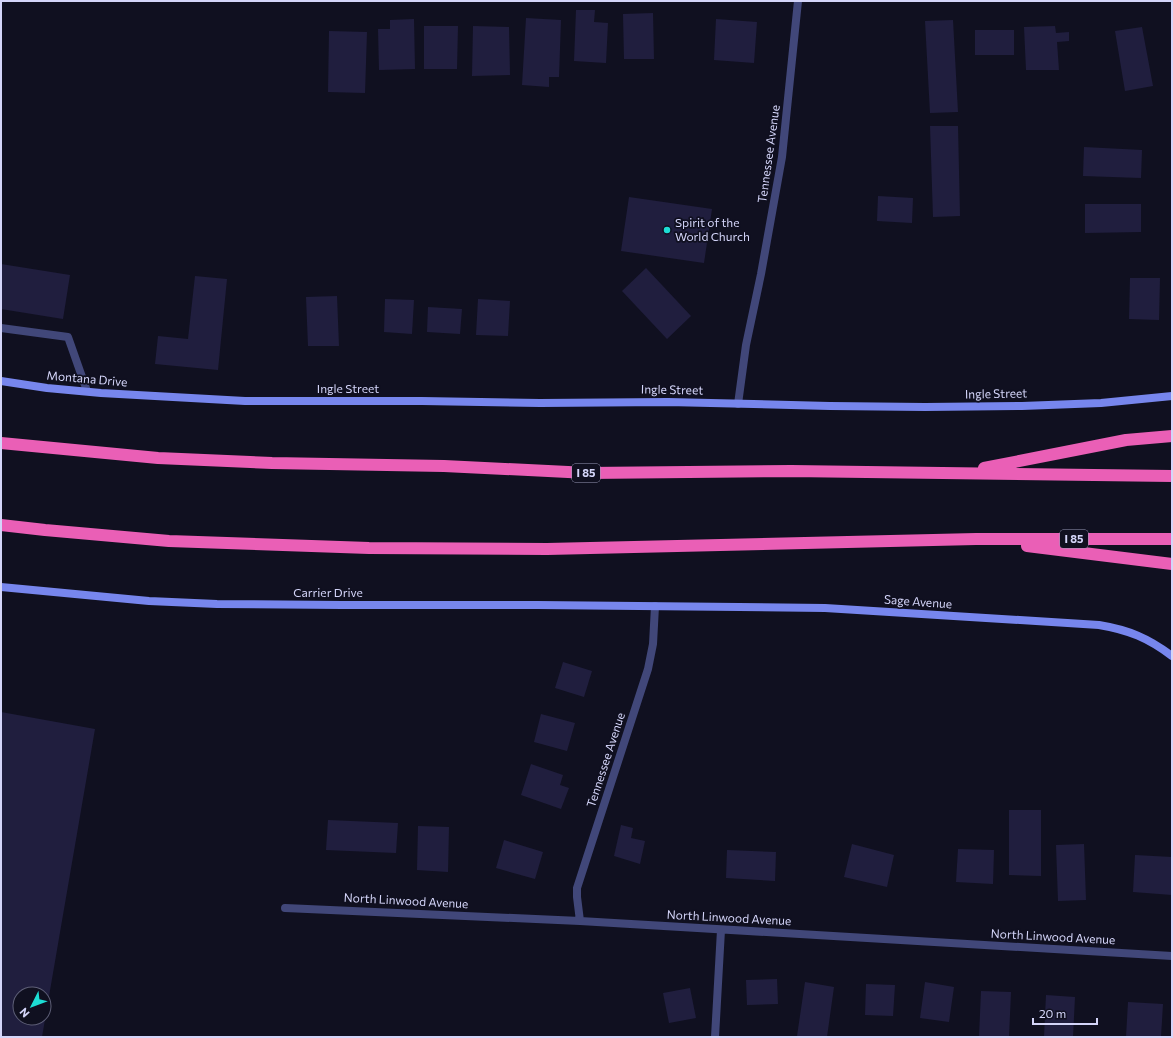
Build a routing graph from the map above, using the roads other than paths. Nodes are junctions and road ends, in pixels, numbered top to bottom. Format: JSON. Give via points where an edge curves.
{"nodes":[{"id":1,"x":798,"y":1,"type":"edge"},
{"id":2,"x":1,"y":328,"type":"edge"},
{"id":3,"x":1,"y":381,"type":"edge"},
{"id":4,"x":87,"y":391,"type":"junction"},
{"id":5,"x":171,"y":396,"type":"joint"},
{"id":6,"x":1172,"y":396,"type":"edge"},
{"id":7,"x":738,"y":404,"type":"junction"},
{"id":8,"x":1172,"y":436,"type":"edge"},
{"id":9,"x":1,"y":443,"type":"edge"},
{"id":10,"x":959,"y":473,"type":"junction"},
{"id":11,"x":1172,"y":476,"type":"edge"},
{"id":12,"x":1,"y":525,"type":"edge"},
{"id":13,"x":976,"y":539,"type":"junction"},
{"id":14,"x":1172,"y":539,"type":"edge"},
{"id":15,"x":1172,"y":564,"type":"edge"},
{"id":16,"x":1,"y":588,"type":"edge"},
{"id":17,"x":655,"y":606,"type":"junction"},
{"id":18,"x":1172,"y":656,"type":"edge"},
{"id":19,"x":285,"y":908,"type":"dead end"},
{"id":20,"x":580,"y":921,"type":"junction"},
{"id":21,"x":721,"y":930,"type":"junction"},
{"id":22,"x":1172,"y":956,"type":"edge"},
{"id":23,"x":715,"y":1037,"type":"edge"}],
"edges":[{"from":1,"to":7,"type":"street","name":"Tennessee Avenue","via":[[782,157],[746,345]]},
{"from":2,"to":4,"type":"street","via":[[68,337]]},
{"from":3,"to":4,"type":"street","name":"Montana Drive"},
{"from":4,"to":5,"type":"street","name":"Montana Drive"},
{"from":5,"to":7,"type":"street","name":"Ingle Street","via":[[245,401]]},
{"from":6,"to":7,"type":"street","name":"Ingle Street","via":[[1101,403],[1022,406]]},
{"from":8,"to":10,"type":"highway","via":[[1126,440]]},
{"from":9,"to":10,"type":"highway","number":"I 85","via":[[165,458],[588,473]]},
{"from":10,"to":11,"type":"highway","number":"I 85"},
{"from":12,"to":13,"type":"highway","number":"I 85","via":[[169,541],[369,548],[547,549]]},
{"from":13,"to":14,"type":"highway","number":"I 85"},
{"from":13,"to":15,"type":"highway"},
{"from":16,"to":17,"type":"street","name":"Carrier Drive","via":[[217,604]]},
{"from":17,"to":18,"type":"street","name":"Sage Avenue","via":[[825,608],[1099,625],[1142,637]]},
{"from":17,"to":20,"type":"street","name":"Tennessee Avenue","via":[[653,644],[648,669],[577,888]]},
{"from":19,"to":20,"type":"street","name":"North Linwood Avenue"},
{"from":20,"to":21,"type":"street","name":"North Linwood Avenue"},
{"from":21,"to":22,"type":"street","name":"North Linwood Avenue"},
{"from":21,"to":23,"type":"street"}]}
